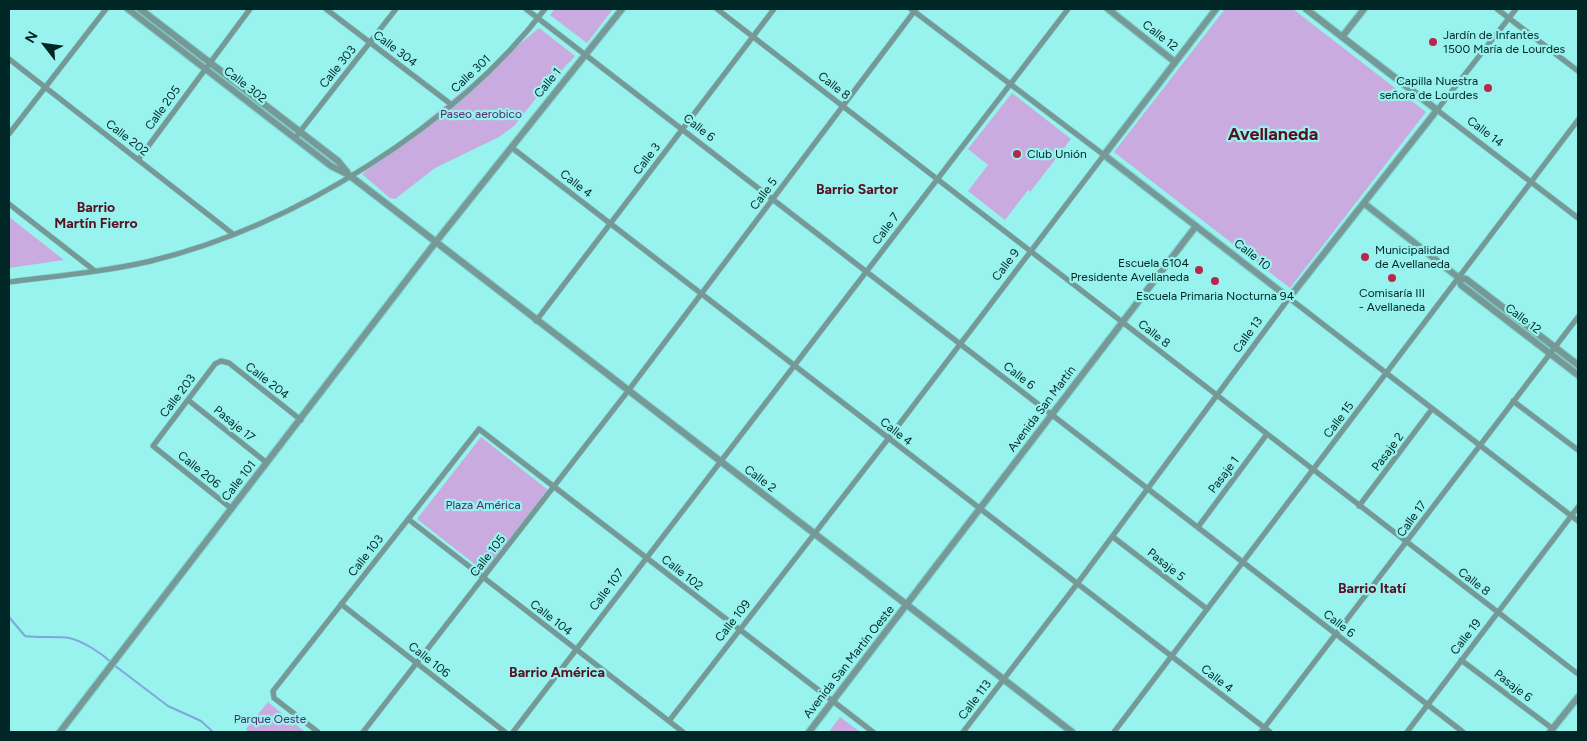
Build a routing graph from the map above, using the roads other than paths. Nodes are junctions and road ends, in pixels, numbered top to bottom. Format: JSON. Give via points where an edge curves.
{"nodes":[{"id":1,"x":106,"y":9,"type":"edge"},
{"id":2,"x":128,"y":9,"type":"edge"},
{"id":3,"x":140,"y":9,"type":"edge"},
{"id":4,"x":250,"y":9,"type":"edge"},
{"id":5,"x":326,"y":9,"type":"edge"},
{"id":6,"x":396,"y":9,"type":"edge"},
{"id":7,"x":526,"y":9,"type":"edge"},
{"id":8,"x":545,"y":9,"type":"edge"},
{"id":9,"x":622,"y":9,"type":"edge"},
{"id":10,"x":718,"y":9,"type":"edge"},
{"id":11,"x":774,"y":9,"type":"edge"},
{"id":12,"x":1068,"y":9,"type":"edge"},
{"id":13,"x":1108,"y":9,"type":"edge"},
{"id":14,"x":1216,"y":9,"type":"edge"},
{"id":15,"x":1306,"y":9,"type":"edge"},
{"id":16,"x":1364,"y":9,"type":"edge"},
{"id":17,"x":1497,"y":9,"type":"edge"},
{"id":18,"x":1516,"y":9,"type":"edge"},
{"id":19,"x":914,"y":10,"type":"edge"},
{"id":20,"x":538,"y":18,"type":"junction"},
{"id":21,"x":1509,"y":18,"type":"junction"},
{"id":22,"x":753,"y":36,"type":"junction"},
{"id":23,"x":1342,"y":37,"type":"junction"},
{"id":24,"x":370,"y":43,"type":"junction"},
{"id":25,"x":586,"y":54,"type":"junction"},
{"id":26,"x":9,"y":59,"type":"edge"},
{"id":27,"x":1175,"y":62,"type":"junction"},
{"id":28,"x":207,"y":65,"type":"junction"},
{"id":29,"x":1578,"y":71,"type":"edge"},
{"id":30,"x":1010,"y":84,"type":"junction"},
{"id":31,"x":45,"y":87,"type":"junction"},
{"id":32,"x":452,"y":105,"type":"junction"},
{"id":33,"x":843,"y":106,"type":"junction"},
{"id":34,"x":1437,"y":110,"type":"junction"},
{"id":35,"x":1578,"y":120,"type":"edge"},
{"id":36,"x":683,"y":128,"type":"junction"},
{"id":37,"x":299,"y":132,"type":"junction"},
{"id":38,"x":9,"y":134,"type":"edge"},
{"id":39,"x":295,"y":138,"type":"junction"},
{"id":40,"x":511,"y":147,"type":"junction"},
{"id":41,"x":1104,"y":155,"type":"junction"},
{"id":42,"x":138,"y":160,"type":"junction"},
{"id":43,"x":349,"y":175,"type":"junction"},
{"id":44,"x":937,"y":178,"type":"junction"},
{"id":45,"x":1531,"y":182,"type":"junction"},
{"id":46,"x":774,"y":198,"type":"junction"},
{"id":47,"x":9,"y":204,"type":"edge"},
{"id":48,"x":1365,"y":204,"type":"junction"},
{"id":49,"x":1578,"y":218,"type":"edge"},
{"id":50,"x":610,"y":223,"type":"junction"},
{"id":51,"x":1196,"y":226,"type":"junction"},
{"id":52,"x":233,"y":234,"type":"junction"},
{"id":53,"x":435,"y":242,"type":"junction"},
{"id":54,"x":1031,"y":251,"type":"junction"},
{"id":55,"x":95,"y":271,"type":"junction"},
{"id":56,"x":867,"y":271,"type":"junction"},
{"id":57,"x":1459,"y":278,"type":"junction"},
{"id":58,"x":9,"y":282,"type":"edge"},
{"id":59,"x":701,"y":294,"type":"junction"},
{"id":60,"x":1289,"y":298,"type":"junction"},
{"id":61,"x":1578,"y":316,"type":"edge"},
{"id":62,"x":536,"y":321,"type":"junction"},
{"id":63,"x":1122,"y":323,"type":"junction"},
{"id":64,"x":960,"y":343,"type":"junction"},
{"id":65,"x":1555,"y":348,"type":"junction"},
{"id":66,"x":1550,"y":353,"type":"junction"},
{"id":67,"x":221,"y":361,"type":"joint"},
{"id":68,"x":1578,"y":365,"type":"edge"},
{"id":69,"x":795,"y":366,"type":"junction"},
{"id":70,"x":1386,"y":374,"type":"junction"},
{"id":71,"x":1578,"y":375,"type":"edge"},
{"id":72,"x":628,"y":391,"type":"junction"},
{"id":73,"x":1217,"y":396,"type":"junction"},
{"id":74,"x":188,"y":400,"type":"junction"},
{"id":75,"x":1513,"y":402,"type":"junction"},
{"id":76,"x":1432,"y":409,"type":"junction"},
{"id":77,"x":1052,"y":415,"type":"junction"},
{"id":78,"x":301,"y":420,"type":"junction"},
{"id":79,"x":480,"y":428,"type":"joint"},
{"id":80,"x":1266,"y":434,"type":"junction"},
{"id":81,"x":888,"y":439,"type":"junction"},
{"id":82,"x":1478,"y":445,"type":"junction"},
{"id":83,"x":153,"y":446,"type":"joint"},
{"id":84,"x":1578,"y":450,"type":"edge"},
{"id":85,"x":720,"y":462,"type":"junction"},
{"id":86,"x":267,"y":463,"type":"junction"},
{"id":87,"x":1313,"y":470,"type":"junction"},
{"id":88,"x":554,"y":486,"type":"junction"},
{"id":89,"x":1149,"y":489,"type":"junction"},
{"id":90,"x":1360,"y":506,"type":"junction"},
{"id":91,"x":1578,"y":507,"type":"edge"},
{"id":92,"x":232,"y":509,"type":"junction"},
{"id":93,"x":980,"y":510,"type":"junction"},
{"id":94,"x":1572,"y":516,"type":"junction"},
{"id":95,"x":408,"y":520,"type":"junction"},
{"id":96,"x":1578,"y":521,"type":"edge"},
{"id":97,"x":1198,"y":527,"type":"junction"},
{"id":98,"x":814,"y":534,"type":"junction"},
{"id":99,"x":1113,"y":537,"type":"junction"},
{"id":100,"x":1407,"y":542,"type":"junction"},
{"id":101,"x":645,"y":557,"type":"junction"},
{"id":102,"x":1243,"y":561,"type":"junction"},
{"id":103,"x":483,"y":578,"type":"junction"},
{"id":104,"x":1077,"y":584,"type":"junction"},
{"id":105,"x":341,"y":604,"type":"junction"},
{"id":106,"x":907,"y":606,"type":"junction"},
{"id":107,"x":1207,"y":609,"type":"junction"},
{"id":108,"x":1498,"y":613,"type":"junction"},
{"id":109,"x":740,"y":630,"type":"junction"},
{"id":110,"x":1336,"y":634,"type":"junction"},
{"id":111,"x":575,"y":649,"type":"junction"},
{"id":112,"x":1171,"y":656,"type":"junction"},
{"id":113,"x":1461,"y":660,"type":"junction"},
{"id":114,"x":416,"y":663,"type":"junction"},
{"id":115,"x":1578,"y":674,"type":"edge"},
{"id":116,"x":1004,"y":679,"type":"junction"},
{"id":117,"x":1578,"y":697,"type":"edge"},
{"id":118,"x":833,"y":701,"type":"junction"},
{"id":119,"x":1428,"y":705,"type":"junction"},
{"id":120,"x":668,"y":721,"type":"junction"},
{"id":121,"x":1263,"y":730,"type":"edge"},
{"id":122,"x":1552,"y":731,"type":"edge"},
{"id":123,"x":60,"y":732,"type":"edge"},
{"id":124,"x":318,"y":732,"type":"edge"},
{"id":125,"x":363,"y":732,"type":"edge"},
{"id":126,"x":504,"y":732,"type":"edge"},
{"id":127,"x":513,"y":732,"type":"edge"},
{"id":128,"x":683,"y":732,"type":"edge"},
{"id":129,"x":809,"y":732,"type":"edge"},
{"id":130,"x":873,"y":732,"type":"edge"},
{"id":131,"x":963,"y":732,"type":"edge"},
{"id":132,"x":1072,"y":732,"type":"edge"},
{"id":133,"x":1114,"y":732,"type":"edge"},
{"id":134,"x":1270,"y":732,"type":"edge"},
{"id":135,"x":1407,"y":732,"type":"edge"},
{"id":136,"x":1463,"y":732,"type":"edge"}],
"edges":[{"from":1,"to":31,"type":"street"},
{"from":2,"to":28,"type":"street","name":"Calle 302"},
{"from":3,"to":28,"type":"street","name":"Calle 302"},
{"from":4,"to":28,"type":"street","name":"Calle 205"},
{"from":5,"to":24,"type":"street","name":"Calle 304"},
{"from":6,"to":24,"type":"street","name":"Calle 303"},
{"from":7,"to":20,"type":"street","name":"Calle 6"},
{"from":8,"to":20,"type":"street","name":"Calle 301"},
{"from":9,"to":25,"type":"street","name":"Calle 1"},
{"from":10,"to":22,"type":"street","name":"Calle 8"},
{"from":11,"to":22,"type":"street","name":"Calle 3"},
{"from":12,"to":30,"type":"street","name":"Calle 7"},
{"from":13,"to":27,"type":"street","name":"Calle 12"},
{"from":14,"to":27,"type":"street","name":"Calle 9"},
{"from":15,"to":23,"type":"street","name":"Calle 14"},
{"from":16,"to":23,"type":"street"},
{"from":17,"to":21,"type":"street"},
{"from":18,"to":21,"type":"street","name":"Calle 13"},
{"from":19,"to":30,"type":"street","name":"Calle 10"},
{"from":19,"to":33,"type":"street","name":"Calle 5"},
{"from":20,"to":25,"type":"street","name":"Calle 6"},
{"from":20,"to":32,"type":"street","name":"Calle 301","via":[[498,64]]},
{"from":21,"to":29,"type":"street"},
{"from":21,"to":34,"type":"street","name":"Calle 13"},
{"from":22,"to":33,"type":"street","name":"Calle 8"},
{"from":22,"to":36,"type":"street","name":"Calle 3"},
{"from":23,"to":34,"type":"street","name":"Calle 14"},
{"from":24,"to":32,"type":"street","name":"Calle 304"},
{"from":24,"to":37,"type":"street","name":"Calle 303"},
{"from":25,"to":36,"type":"street","name":"Calle 6"},
{"from":25,"to":40,"type":"street","name":"Calle 1"},
{"from":26,"to":31,"type":"street","name":"Calle 202"},
{"from":27,"to":41,"type":"street","name":"Calle 9"},
{"from":28,"to":37,"type":"street","name":"Calle 302"},
{"from":28,"to":39,"type":"street","name":"Calle 302"},
{"from":28,"to":42,"type":"street","name":"Calle 205"},
{"from":30,"to":41,"type":"street","name":"Calle 10"},
{"from":30,"to":44,"type":"street","name":"Calle 7"},
{"from":31,"to":38,"type":"street"},
{"from":31,"to":42,"type":"street","name":"Calle 202"},
{"from":32,"to":43,"type":"street","name":"Calle 301","via":[[402,143]]},
{"from":33,"to":44,"type":"street","name":"Calle 8"},
{"from":33,"to":46,"type":"street","name":"Calle 5"},
{"from":34,"to":45,"type":"street","name":"Calle 14"},
{"from":34,"to":48,"type":"street","name":"Calle 13"},
{"from":35,"to":45,"type":"street","name":"Calle 15"},
{"from":36,"to":46,"type":"street","name":"Calle 6"},
{"from":36,"to":50,"type":"street","name":"Calle 3"},
{"from":37,"to":39,"type":"street","name":"Calle 303"},
{"from":37,"to":43,"type":"street","name":"Calle 302","via":[[338,161]]},
{"from":39,"to":43,"type":"street","name":"Calle 302"},
{"from":40,"to":50,"type":"street","name":"Calle 4"},
{"from":40,"to":53,"type":"street","name":"Calle 1"},
{"from":41,"to":51,"type":"street","name":"Calle 10"},
{"from":41,"to":54,"type":"street","name":"Calle 9"},
{"from":42,"to":52,"type":"street","name":"Calle 202"},
{"from":43,"to":52,"type":"street","name":"Calle 301","via":[[282,212]]},
{"from":43,"to":53,"type":"street","name":"Calle 302"},
{"from":44,"to":54,"type":"street","name":"Calle 8"},
{"from":44,"to":56,"type":"street","name":"Calle 7"},
{"from":45,"to":49,"type":"street","name":"Calle 14"},
{"from":45,"to":57,"type":"street","name":"Calle 15"},
{"from":46,"to":56,"type":"street","name":"Calle 6"},
{"from":46,"to":59,"type":"street","name":"Calle 5"},
{"from":47,"to":55,"type":"street"},
{"from":48,"to":57,"type":"street","name":"Calle 12"},
{"from":48,"to":60,"type":"street","name":"Calle 13"},
{"from":50,"to":59,"type":"street","name":"Calle 4"},
{"from":50,"to":62,"type":"street","name":"Calle 3"},
{"from":51,"to":60,"type":"street","name":"Calle 10"},
{"from":51,"to":63,"type":"street","name":"Avenida San Martín"},
{"from":52,"to":55,"type":"street","name":"Calle 301","via":[[152,261]]},
{"from":53,"to":62,"type":"street","name":"Calle 2"},
{"from":53,"to":78,"type":"street","name":"Calle 101"},
{"from":54,"to":63,"type":"street","name":"Calle 8"},
{"from":54,"to":64,"type":"street","name":"Calle 9"},
{"from":55,"to":58,"type":"street","name":"Calle 301"},
{"from":56,"to":64,"type":"street","name":"Calle 6"},
{"from":56,"to":69,"type":"street","name":"Calle 7"},
{"from":57,"to":65,"type":"street","name":"Calle 12","via":[[1466,279]]},
{"from":57,"to":66,"type":"street","name":"Calle 12","via":[[1461,285]]},
{"from":57,"to":70,"type":"street","name":"Calle 15"},
{"from":59,"to":69,"type":"street","name":"Calle 4"},
{"from":59,"to":72,"type":"street","name":"Calle 5"},
{"from":60,"to":70,"type":"street","name":"Calle 10"},
{"from":60,"to":73,"type":"street","name":"Calle 13"},
{"from":61,"to":65,"type":"street","name":"Calle 17"},
{"from":62,"to":72,"type":"street","name":"Calle 2"},
{"from":63,"to":73,"type":"street","name":"Calle 8"},
{"from":63,"to":77,"type":"street","name":"Avenida San Martín"},
{"from":64,"to":77,"type":"street","name":"Calle 6"},
{"from":64,"to":81,"type":"street","name":"Calle 9"},
{"from":65,"to":66,"type":"street","name":"Calle 17"},
{"from":65,"to":68,"type":"street","name":"Calle 12"},
{"from":66,"to":71,"type":"street","name":"Calle 12"},
{"from":66,"to":75,"type":"street","name":"Calle 17"},
{"from":67,"to":74,"type":"street","name":"Calle 203","via":[[215,364]]},
{"from":67,"to":78,"type":"street","name":"Calle 204","via":[[229,363]]},
{"from":69,"to":81,"type":"street","name":"Calle 4"},
{"from":69,"to":85,"type":"street","name":"Calle 7"},
{"from":70,"to":76,"type":"street","name":"Calle 10"},
{"from":70,"to":87,"type":"street","name":"Calle 15"},
{"from":72,"to":85,"type":"street","name":"Calle 2"},
{"from":72,"to":88,"type":"street","name":"Calle 105"},
{"from":73,"to":80,"type":"street","name":"Calle 8"},
{"from":73,"to":89,"type":"street","name":"Calle 13"},
{"from":74,"to":83,"type":"street","name":"Calle 203"},
{"from":74,"to":86,"type":"street","name":"Pasaje 17"},
{"from":75,"to":82,"type":"street","name":"Calle 17"},
{"from":75,"to":84,"type":"street"},
{"from":76,"to":82,"type":"street","name":"Calle 10"},
{"from":76,"to":90,"type":"street","name":"Pasaje 2"},
{"from":77,"to":89,"type":"street","name":"Calle 6"},
{"from":77,"to":93,"type":"street","name":"Avenida San Martín"},
{"from":78,"to":86,"type":"street","name":"Calle 101"},
{"from":79,"to":88,"type":"street","name":"Calle 102"},
{"from":79,"to":95,"type":"street","name":"Calle 103"},
{"from":80,"to":87,"type":"street","name":"Calle 8"},
{"from":80,"to":97,"type":"street","name":"Pasaje 1"},
{"from":81,"to":93,"type":"street","name":"Calle 4"},
{"from":81,"to":98,"type":"street","name":"Calle 9"},
{"from":82,"to":94,"type":"street","name":"Calle 10"},
{"from":82,"to":100,"type":"street","name":"Calle 17"},
{"from":83,"to":92,"type":"street","name":"Calle 206"},
{"from":85,"to":98,"type":"street","name":"Calle 2"},
{"from":85,"to":101,"type":"street","name":"Calle 107"},
{"from":86,"to":92,"type":"street","name":"Calle 101"},
{"from":87,"to":90,"type":"street","name":"Calle 8"},
{"from":87,"to":102,"type":"street","name":"Calle 15"},
{"from":88,"to":101,"type":"street","name":"Calle 102"},
{"from":88,"to":103,"type":"street","name":"Calle 105"},
{"from":89,"to":97,"type":"street","name":"Calle 6"},
{"from":89,"to":99,"type":"street","name":"Calle 13"},
{"from":90,"to":100,"type":"street","name":"Calle 8"},
{"from":91,"to":94,"type":"street","name":"Calle 19"},
{"from":92,"to":123,"type":"street","name":"Calle 101"},
{"from":93,"to":104,"type":"street","name":"Calle 4"},
{"from":93,"to":106,"type":"street","name":"Avenida San Martín"},
{"from":94,"to":96,"type":"street","name":"Calle 10"},
{"from":94,"to":108,"type":"street","name":"Calle 19"},
{"from":95,"to":103,"type":"street","name":"Calle 104"},
{"from":95,"to":105,"type":"street","name":"Calle 103"},
{"from":97,"to":102,"type":"street","name":"Calle 6"},
{"from":98,"to":106,"type":"street","name":"Calle 2"},
{"from":98,"to":109,"type":"street","name":"Calle 109"},
{"from":99,"to":104,"type":"street","name":"Calle 13"},
{"from":99,"to":107,"type":"street","name":"Pasaje 5"},
{"from":100,"to":108,"type":"street","name":"Calle 8"},
{"from":100,"to":110,"type":"street","name":"Calle 17"},
{"from":101,"to":109,"type":"street","name":"Calle 102"},
{"from":101,"to":111,"type":"street","name":"Calle 107"},
{"from":102,"to":107,"type":"street","name":"Calle 15"},
{"from":102,"to":110,"type":"street","name":"Calle 6"},
{"from":103,"to":111,"type":"street","name":"Calle 104"},
{"from":103,"to":114,"type":"street","name":"Calle 105"},
{"from":104,"to":112,"type":"street","name":"Calle 4"},
{"from":104,"to":116,"type":"street","name":"Calle 13"},
{"from":105,"to":114,"type":"street","name":"Calle 106"},
{"from":105,"to":124,"type":"street","name":"Calle 103","via":[[273,692],[274,698]]},
{"from":106,"to":116,"type":"street","name":"Calle 2"},
{"from":106,"to":118,"type":"street","name":"Avenida San Martín Oeste"},
{"from":107,"to":112,"type":"street","name":"Calle 15"},
{"from":108,"to":113,"type":"street","name":"Calle 19"},
{"from":108,"to":115,"type":"street","name":"Calle 8"},
{"from":109,"to":118,"type":"street","name":"Calle 102"},
{"from":109,"to":120,"type":"street","name":"Calle 109"},
{"from":110,"to":119,"type":"street","name":"Calle 6"},
{"from":110,"to":121,"type":"street","name":"Calle 17"},
{"from":111,"to":120,"type":"street","name":"Calle 104"},
{"from":111,"to":127,"type":"street","name":"Calle 107"},
{"from":112,"to":121,"type":"street","name":"Calle 4"},
{"from":112,"to":133,"type":"street","name":"Calle 15"},
{"from":113,"to":119,"type":"street","name":"Calle 19"},
{"from":113,"to":122,"type":"street","name":"Pasaje 6"},
{"from":114,"to":125,"type":"street","name":"Calle 105"},
{"from":114,"to":126,"type":"street","name":"Calle 106"},
{"from":116,"to":131,"type":"street","name":"Calle 113"},
{"from":116,"to":132,"type":"street","name":"Calle 2"},
{"from":117,"to":122,"type":"street"},
{"from":118,"to":129,"type":"street","name":"Avenida San Martín Oeste"},
{"from":118,"to":130,"type":"street","name":"Calle 102"},
{"from":119,"to":135,"type":"street","name":"Calle 19"},
{"from":119,"to":136,"type":"street","name":"Calle 6"},
{"from":120,"to":128,"type":"street","name":"Calle 104"},
{"from":121,"to":134,"type":"street","name":"Calle 4"}]}
